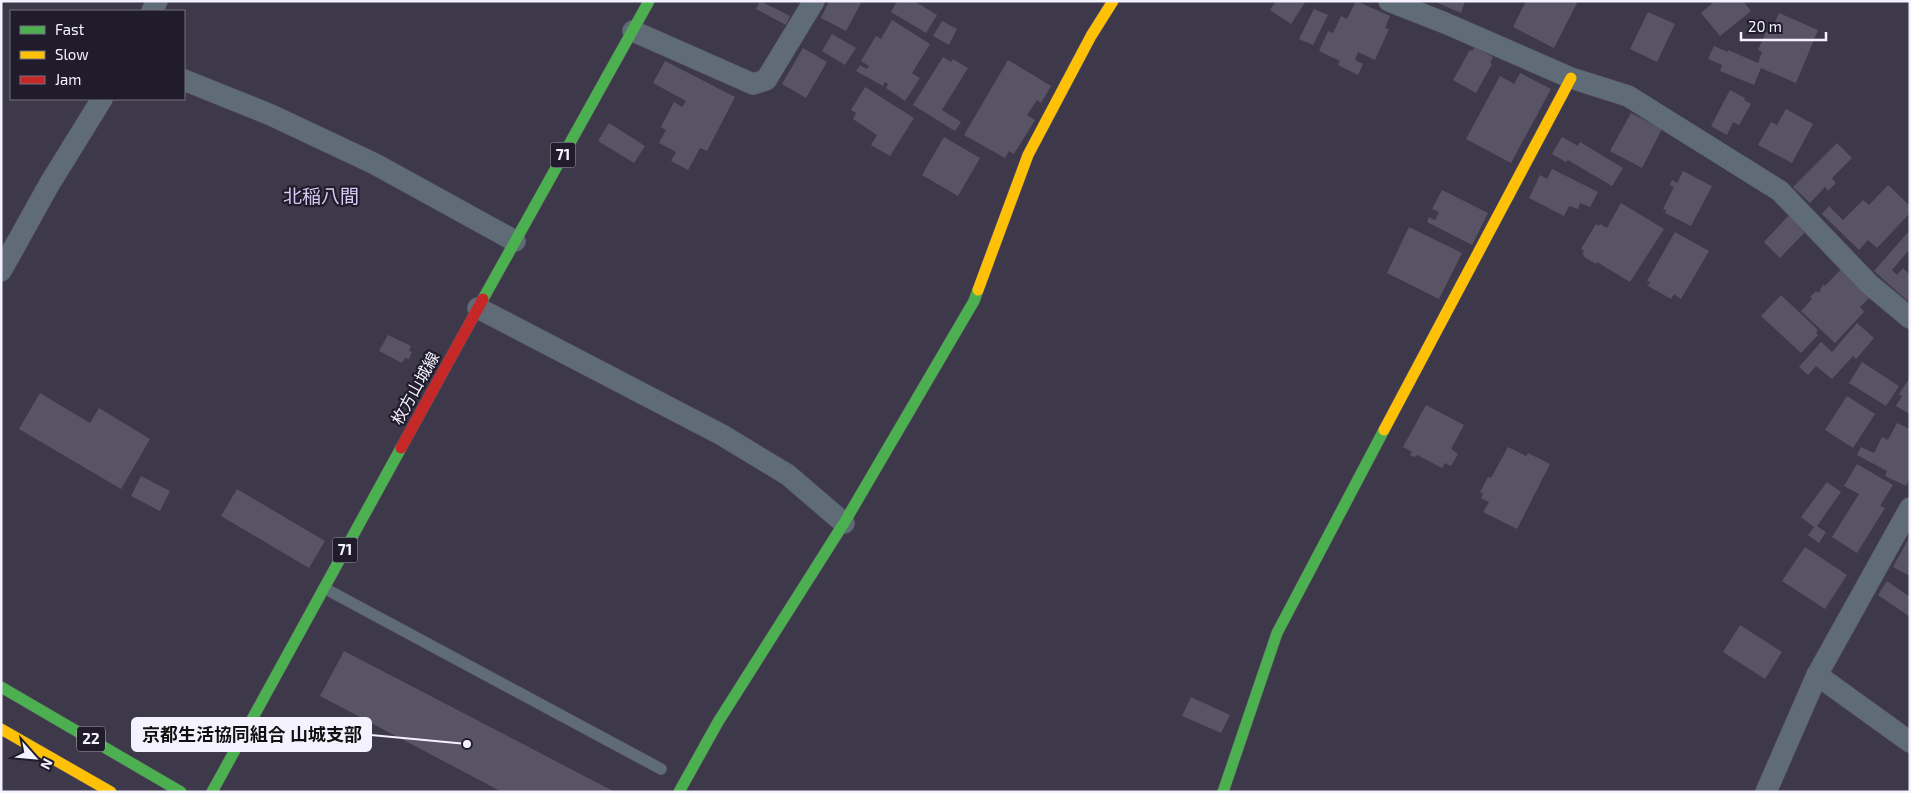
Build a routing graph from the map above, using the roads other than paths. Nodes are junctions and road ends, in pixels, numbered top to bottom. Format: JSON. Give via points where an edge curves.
{"nodes":[{"id":1,"x":649,"y":1,"type":"edge"},
{"id":2,"x":814,"y":1,"type":"edge"},
{"id":3,"x":1113,"y":1,"type":"edge"},
{"id":4,"x":1389,"y":1,"type":"edge"},
{"id":5,"x":633,"y":31,"type":"junction"},
{"id":6,"x":1571,"y":78,"type":"junction"},
{"id":7,"x":185,"y":80,"type":"edge"},
{"id":8,"x":101,"y":100,"type":"edge"},
{"id":9,"x":515,"y":241,"type":"junction"},
{"id":10,"x":1,"y":271,"type":"edge"},
{"id":11,"x":478,"y":308,"type":"junction"},
{"id":12,"x":1910,"y":318,"type":"edge"},
{"id":13,"x":1910,"y":508,"type":"edge"},
{"id":14,"x":844,"y":523,"type":"junction"},
{"id":15,"x":324,"y":588,"type":"junction"},
{"id":16,"x":1817,"y":675,"type":"junction"},
{"id":17,"x":1,"y":687,"type":"edge"},
{"id":18,"x":1,"y":729,"type":"edge"},
{"id":19,"x":1910,"y":742,"type":"edge"},
{"id":20,"x":661,"y":769,"type":"dead end"},
{"id":21,"x":111,"y":792,"type":"edge"},
{"id":22,"x":181,"y":792,"type":"edge"},
{"id":23,"x":212,"y":792,"type":"edge"},
{"id":24,"x":679,"y":792,"type":"edge"},
{"id":25,"x":1223,"y":792,"type":"edge"},
{"id":26,"x":1766,"y":792,"type":"edge"}],
"edges":[{"from":1,"to":5,"type":"street","name":"枚方山城線","number":"71"},
{"from":2,"to":5,"type":"street","via":[[766,80],[753,84]]},
{"from":3,"to":14,"type":"street","via":[[1090,36],[1028,155],[974,301]]},
{"from":4,"to":6,"type":"street"},
{"from":5,"to":9,"type":"street","name":"枚方山城線","number":"71"},
{"from":6,"to":12,"type":"street","via":[[1628,96],[1780,191],[1870,284]]},
{"from":6,"to":25,"type":"street","via":[[1277,633]]},
{"from":7,"to":9,"type":"street","via":[[271,115],[375,164]]},
{"from":8,"to":10,"type":"street"},
{"from":9,"to":11,"type":"street","name":"枚方山城線","number":"71"},
{"from":11,"to":14,"type":"street","via":[[722,435],[788,475]]},
{"from":11,"to":15,"type":"street","name":"枚方山城線","number":"71"},
{"from":13,"to":16,"type":"street"},
{"from":14,"to":24,"type":"street","via":[[718,722]]},
{"from":15,"to":20,"type":"lane"},
{"from":15,"to":23,"type":"street","name":"枚方山城線","number":"71"},
{"from":16,"to":19,"type":"street"},
{"from":16,"to":26,"type":"street"},
{"from":17,"to":22,"type":"street","number":"22"},
{"from":18,"to":21,"type":"street","number":"22"}]}
